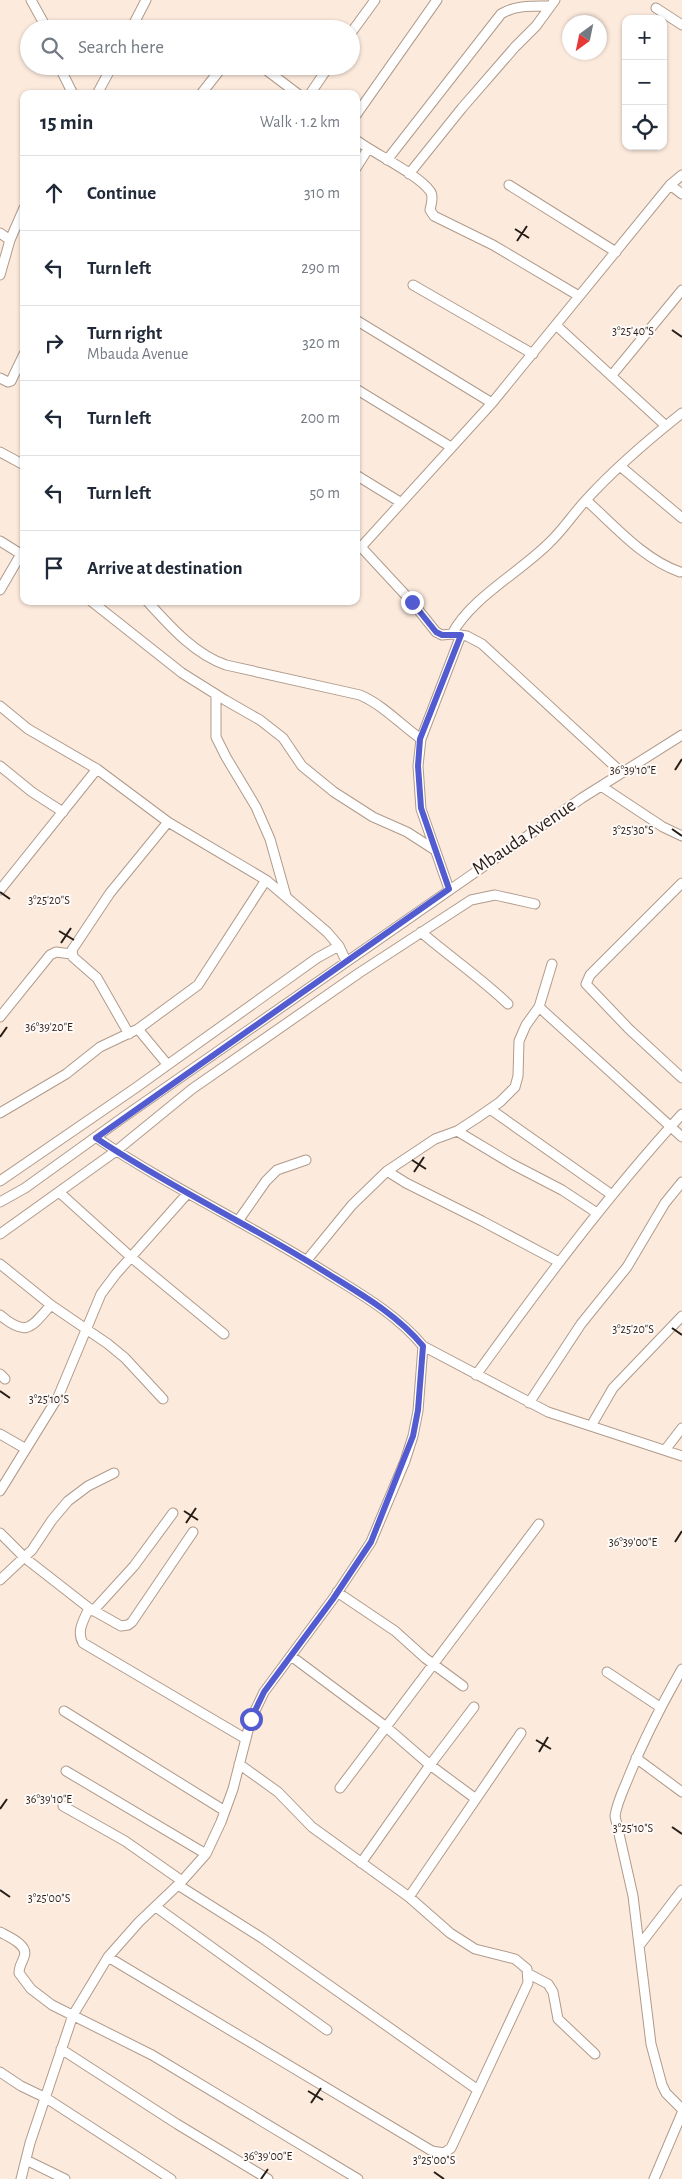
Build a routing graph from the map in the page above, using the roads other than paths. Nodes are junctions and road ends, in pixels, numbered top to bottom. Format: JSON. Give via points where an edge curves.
{"nodes":[{"id":1,"x":31,"y":0,"type":"edge"},
{"id":2,"x":146,"y":0,"type":"edge"},
{"id":3,"x":375,"y":0,"type":"edge"},
{"id":4,"x":437,"y":0,"type":"edge"},
{"id":5,"x":552,"y":3,"type":"edge"},
{"id":6,"x":656,"y":8,"type":"dead end"},
{"id":7,"x":42,"y":20,"type":"edge"},
{"id":8,"x":136,"y":20,"type":"edge"},
{"id":9,"x":360,"y":21,"type":"edge"},
{"id":10,"x":682,"y":25,"type":"edge"},
{"id":11,"x":64,"y":75,"type":"edge"},
{"id":12,"x":107,"y":75,"type":"edge"},
{"id":13,"x":216,"y":75,"type":"edge"},
{"id":14,"x":273,"y":75,"type":"edge"},
{"id":15,"x":322,"y":75,"type":"edge"},
{"id":16,"x":71,"y":90,"type":"edge"},
{"id":17,"x":99,"y":90,"type":"edge"},
{"id":18,"x":205,"y":90,"type":"edge"},
{"id":19,"x":293,"y":90,"type":"edge"},
{"id":20,"x":313,"y":90,"type":"edge"},
{"id":21,"x":360,"y":109,"type":"edge"},
{"id":22,"x":360,"y":143,"type":"edge"},
{"id":23,"x":368,"y":149,"type":"junction"},
{"id":24,"x":387,"y":160,"type":"junction"},
{"id":25,"x":360,"y":162,"type":"edge"},
{"id":26,"x":409,"y":174,"type":"junction"},
{"id":27,"x":682,"y":175,"type":"edge"},
{"id":28,"x":509,"y":185,"type":"dead end"},
{"id":29,"x":670,"y":185,"type":"junction"},
{"id":30,"x":682,"y":194,"type":"edge"},
{"id":31,"x":20,"y":217,"type":"edge"},
{"id":32,"x":0,"y":233,"type":"edge"},
{"id":33,"x":10,"y":240,"type":"junction"},
{"id":34,"x":616,"y":252,"type":"junction"},
{"id":35,"x":0,"y":275,"type":"edge"},
{"id":36,"x":413,"y":285,"type":"dead end"},
{"id":37,"x":682,"y":290,"type":"edge"},
{"id":38,"x":579,"y":296,"type":"junction"},
{"id":39,"x":360,"y":322,"type":"edge"},
{"id":40,"x":557,"y":326,"type":"junction"},
{"id":41,"x":533,"y":354,"type":"junction"},
{"id":42,"x":20,"y":362,"type":"edge"},
{"id":43,"x":612,"y":375,"type":"junction"},
{"id":44,"x":0,"y":378,"type":"edge"},
{"id":45,"x":360,"y":391,"type":"edge"},
{"id":46,"x":492,"y":403,"type":"junction"},
{"id":47,"x":682,"y":413,"type":"edge"},
{"id":48,"x":666,"y":426,"type":"junction"},
{"id":49,"x":451,"y":447,"type":"junction"},
{"id":50,"x":0,"y":452,"type":"edge"},
{"id":51,"x":20,"y":463,"type":"edge"},
{"id":52,"x":620,"y":466,"type":"junction"},
{"id":53,"x":360,"y":477,"type":"edge"},
{"id":54,"x":586,"y":500,"type":"junction"},
{"id":55,"x":400,"y":502,"type":"junction"},
{"id":56,"x":682,"y":518,"type":"edge"},
{"id":57,"x":0,"y":541,"type":"edge"},
{"id":58,"x":360,"y":544,"type":"edge"},
{"id":59,"x":360,"y":548,"type":"edge"},
{"id":60,"x":20,"y":553,"type":"edge"},
{"id":61,"x":20,"y":560,"type":"edge"},
{"id":62,"x":680,"y":572,"type":"dead end"},
{"id":63,"x":0,"y":590,"type":"edge"},
{"id":64,"x":97,"y":605,"type":"edge"},
{"id":65,"x":151,"y":605,"type":"edge"},
{"id":66,"x":457,"y":634,"type":"junction"},
{"id":67,"x":216,"y":695,"type":"junction"},
{"id":68,"x":0,"y":706,"type":"edge"},
{"id":69,"x":682,"y":736,"type":"edge"},
{"id":70,"x":420,"y":739,"type":"junction"},
{"id":71,"x":0,"y":766,"type":"edge"},
{"id":72,"x":98,"y":769,"type":"junction"},
{"id":73,"x":622,"y":773,"type":"junction"},
{"id":74,"x":602,"y":786,"type":"junction"},
{"id":75,"x":63,"y":812,"type":"junction"},
{"id":76,"x":168,"y":822,"type":"junction"},
{"id":77,"x":682,"y":836,"type":"edge"},
{"id":78,"x":436,"y":850,"type":"junction"},
{"id":79,"x":266,"y":880,"type":"junction"},
{"id":80,"x":682,"y":883,"type":"edge"},
{"id":81,"x":449,"y":889,"type":"junction"},
{"id":82,"x":0,"y":890,"type":"edge"},
{"id":83,"x":286,"y":896,"type":"junction"},
{"id":84,"x":535,"y":904,"type":"dead end"},
{"id":85,"x":421,"y":932,"type":"junction"},
{"id":86,"x":339,"y":946,"type":"junction"},
{"id":87,"x":71,"y":954,"type":"junction"},
{"id":88,"x":346,"y":961,"type":"junction"},
{"id":89,"x":552,"y":964,"type":"dead end"},
{"id":90,"x":508,"y":1004,"type":"dead end"},
{"id":91,"x":539,"y":1007,"type":"junction"},
{"id":92,"x":0,"y":1017,"type":"edge"},
{"id":93,"x":138,"y":1029,"type":"junction"},
{"id":94,"x":129,"y":1034,"type":"junction"},
{"id":95,"x":167,"y":1064,"type":"junction"},
{"id":96,"x":682,"y":1078,"type":"edge"},
{"id":97,"x":490,"y":1109,"type":"junction"},
{"id":98,"x":0,"y":1113,"type":"edge"},
{"id":99,"x":682,"y":1114,"type":"edge"},
{"id":100,"x":671,"y":1126,"type":"junction"},
{"id":101,"x":457,"y":1131,"type":"junction"},
{"id":102,"x":682,"y":1137,"type":"edge"},
{"id":103,"x":96,"y":1138,"type":"junction"},
{"id":104,"x":116,"y":1151,"type":"junction"},
{"id":105,"x":306,"y":1160,"type":"dead end"},
{"id":106,"x":387,"y":1171,"type":"junction"},
{"id":107,"x":0,"y":1182,"type":"edge"},
{"id":108,"x":682,"y":1182,"type":"edge"},
{"id":109,"x":59,"y":1192,"type":"junction"},
{"id":110,"x":187,"y":1194,"type":"junction"},
{"id":111,"x":612,"y":1195,"type":"junction"},
{"id":112,"x":0,"y":1202,"type":"edge"},
{"id":113,"x":597,"y":1213,"type":"junction"},
{"id":114,"x":238,"y":1222,"type":"junction"},
{"id":115,"x":0,"y":1234,"type":"edge"},
{"id":116,"x":132,"y":1258,"type":"junction"},
{"id":117,"x":307,"y":1260,"type":"junction"},
{"id":118,"x":559,"y":1262,"type":"junction"},
{"id":119,"x":0,"y":1264,"type":"edge"},
{"id":120,"x":51,"y":1305,"type":"junction"},
{"id":121,"x":0,"y":1315,"type":"edge"},
{"id":122,"x":682,"y":1316,"type":"edge"},
{"id":123,"x":85,"y":1329,"type":"junction"},
{"id":124,"x":224,"y":1334,"type":"dead end"},
{"id":125,"x":423,"y":1346,"type":"junction"},
{"id":126,"x":476,"y":1375,"type":"junction"},
{"id":127,"x":163,"y":1399,"type":"dead end"},
{"id":128,"x":529,"y":1403,"type":"junction"},
{"id":129,"x":591,"y":1426,"type":"junction"},
{"id":130,"x":682,"y":1428,"type":"edge"},
{"id":131,"x":0,"y":1434,"type":"edge"},
{"id":132,"x":26,"y":1449,"type":"junction"},
{"id":133,"x":666,"y":1450,"type":"junction"},
{"id":134,"x":682,"y":1456,"type":"edge"},
{"id":135,"x":114,"y":1473,"type":"dead end"},
{"id":136,"x":0,"y":1490,"type":"edge"},
{"id":137,"x":173,"y":1513,"type":"dead end"},
{"id":138,"x":538,"y":1524,"type":"dead end"},
{"id":139,"x":193,"y":1532,"type":"dead end"},
{"id":140,"x":0,"y":1533,"type":"edge"},
{"id":141,"x":25,"y":1558,"type":"junction"},
{"id":142,"x":0,"y":1580,"type":"edge"},
{"id":143,"x":338,"y":1592,"type":"junction"},
{"id":144,"x":91,"y":1610,"type":"junction"},
{"id":145,"x":291,"y":1656,"type":"junction"},
{"id":146,"x":432,"y":1664,"type":"junction"},
{"id":147,"x":682,"y":1669,"type":"edge"},
{"id":148,"x":607,"y":1672,"type":"dead end"},
{"id":149,"x":463,"y":1686,"type":"dead end"},
{"id":150,"x":474,"y":1707,"type":"dead end"},
{"id":151,"x":660,"y":1707,"type":"junction"},
{"id":152,"x":64,"y":1711,"type":"dead end"},
{"id":153,"x":385,"y":1726,"type":"junction"},
{"id":154,"x":521,"y":1733,"type":"dead end"},
{"id":155,"x":246,"y":1739,"type":"junction"},
{"id":156,"x":636,"y":1758,"type":"junction"},
{"id":157,"x":239,"y":1764,"type":"junction"},
{"id":158,"x":430,"y":1765,"type":"junction"},
{"id":159,"x":66,"y":1770,"type":"dead end"},
{"id":160,"x":340,"y":1788,"type":"dead end"},
{"id":161,"x":682,"y":1792,"type":"edge"},
{"id":162,"x":476,"y":1799,"type":"junction"},
{"id":163,"x":62,"y":1806,"type":"dead end"},
{"id":164,"x":225,"y":1811,"type":"junction"},
{"id":165,"x":206,"y":1854,"type":"junction"},
{"id":166,"x":361,"y":1863,"type":"junction"},
{"id":167,"x":180,"y":1883,"type":"junction"},
{"id":168,"x":682,"y":1890,"type":"edge"},
{"id":169,"x":409,"y":1897,"type":"junction"},
{"id":170,"x":156,"y":1906,"type":"junction"},
{"id":171,"x":0,"y":1932,"type":"edge"},
{"id":172,"x":639,"y":1946,"type":"junction"},
{"id":173,"x":108,"y":1957,"type":"junction"},
{"id":174,"x":529,"y":1974,"type":"junction"},
{"id":175,"x":73,"y":2015,"type":"junction"},
{"id":176,"x":327,"y":2030,"type":"dead end"},
{"id":177,"x":61,"y":2049,"type":"junction"},
{"id":178,"x":595,"y":2054,"type":"dead end"},
{"id":179,"x":0,"y":2072,"type":"edge"},
{"id":180,"x":478,"y":2090,"type":"junction"},
{"id":181,"x":46,"y":2098,"type":"junction"},
{"id":182,"x":682,"y":2111,"type":"edge"},
{"id":183,"x":26,"y":2160,"type":"junction"},
{"id":184,"x":21,"y":2179,"type":"edge"},
{"id":185,"x":64,"y":2179,"type":"edge"},
{"id":186,"x":171,"y":2179,"type":"edge"},
{"id":187,"x":268,"y":2179,"type":"edge"},
{"id":188,"x":358,"y":2179,"type":"edge"},
{"id":189,"x":654,"y":2179,"type":"edge"}],
"edges":[{"from":1,"to":7,"type":"street"},
{"from":2,"to":8,"type":"street"},
{"from":3,"to":9,"type":"street"},
{"from":4,"to":21,"type":"street"},
{"from":5,"to":24,"type":"street","via":[[506,10],[500,14]]},
{"from":5,"to":26,"type":"street"},
{"from":6,"to":10,"type":"street"},
{"from":11,"to":16,"type":"street"},
{"from":12,"to":17,"type":"street"},
{"from":13,"to":18,"type":"street"},
{"from":14,"to":19,"type":"street"},
{"from":15,"to":20,"type":"street"},
{"from":22,"to":23,"type":"street"},
{"from":23,"to":24,"type":"street"},
{"from":23,"to":25,"type":"street"},
{"from":24,"to":26,"type":"street"},
{"from":26,"to":38,"type":"street","via":[[430,191],[430,210],[434,216],[493,245]]},
{"from":27,"to":29,"type":"street"},
{"from":28,"to":34,"type":"street"},
{"from":29,"to":30,"type":"street"},
{"from":29,"to":34,"type":"street"},
{"from":31,"to":33,"type":"street"},
{"from":32,"to":33,"type":"street"},
{"from":33,"to":35,"type":"street"},
{"from":34,"to":38,"type":"street"},
{"from":36,"to":41,"type":"street"},
{"from":37,"to":43,"type":"street"},
{"from":38,"to":40,"type":"street"},
{"from":39,"to":46,"type":"street"},
{"from":40,"to":41,"type":"street"},
{"from":40,"to":43,"type":"street"},
{"from":41,"to":46,"type":"street"},
{"from":42,"to":44,"type":"street","via":[[11,381]]},
{"from":43,"to":48,"type":"street"},
{"from":45,"to":49,"type":"street"},
{"from":46,"to":49,"type":"street"},
{"from":47,"to":48,"type":"street"},
{"from":48,"to":52,"type":"street"},
{"from":49,"to":55,"type":"street"},
{"from":50,"to":51,"type":"street"},
{"from":52,"to":54,"type":"street"},
{"from":52,"to":56,"type":"street"},
{"from":53,"to":55,"type":"street"},
{"from":54,"to":62,"type":"street","via":[[645,553],[663,566]]},
{"from":54,"to":66,"type":"street","via":[[522,569],[467,612]]},
{"from":55,"to":58,"type":"street"},
{"from":57,"to":60,"type":"street"},
{"from":59,"to":66,"type":"street","via":[[436,632]]},
{"from":61,"to":63,"type":"street"},
{"from":64,"to":67,"type":"street","via":[[182,673]]},
{"from":65,"to":70,"type":"street","via":[[185,639],[213,660],[360,695],[378,703]]},
{"from":66,"to":70,"type":"street"},
{"from":66,"to":73,"type":"street","via":[[482,644]]},
{"from":67,"to":78,"type":"street","via":[[260,720],[283,738],[302,766],[334,792]]},
{"from":67,"to":83,"type":"street","via":[[216,737],[270,838]]},
{"from":68,"to":72,"type":"street","via":[[28,729]]},
{"from":69,"to":73,"type":"street","name":"Mbauda Avenue"},
{"from":70,"to":78,"type":"street","via":[[421,808]]},
{"from":71,"to":75,"type":"street"},
{"from":72,"to":75,"type":"street"},
{"from":72,"to":76,"type":"street"},
{"from":73,"to":74,"type":"street","name":"Mbauda Avenue"},
{"from":74,"to":77,"type":"street","via":[[663,828]]},
{"from":74,"to":81,"type":"street","name":"Mbauda Avenue"},
{"from":75,"to":82,"type":"street"},
{"from":76,"to":79,"type":"street"},
{"from":76,"to":87,"type":"street","via":[[110,894],[75,943]]},
{"from":78,"to":81,"type":"street"},
{"from":79,"to":83,"type":"street"},
{"from":79,"to":93,"type":"street","via":[[198,984]]},
{"from":80,"to":96,"type":"street","via":[[590,975],[586,984]]},
{"from":81,"to":88,"type":"street","name":"Mbauda Avenue"},
{"from":83,"to":86,"type":"street"},
{"from":84,"to":85,"type":"street","via":[[495,895],[471,900]]},
{"from":85,"to":90,"type":"street","via":[[483,980]]},
{"from":85,"to":104,"type":"street","via":[[192,1089]]},
{"from":86,"to":88,"type":"street"},
{"from":86,"to":95,"type":"street","via":[[317,958]]},
{"from":87,"to":92,"type":"street","via":[[56,952],[50,955]]},
{"from":87,"to":94,"type":"street","via":[[97,978]]},
{"from":88,"to":103,"type":"street","name":"Mbauda Avenue"},
{"from":89,"to":91,"type":"street"},
{"from":91,"to":97,"type":"street","via":[[526,1025],[520,1041],[518,1076],[514,1087]]},
{"from":91,"to":100,"type":"street"},
{"from":93,"to":94,"type":"street"},
{"from":93,"to":95,"type":"street"},
{"from":94,"to":98,"type":"street","via":[[100,1047],[66,1074]]},
{"from":95,"to":107,"type":"street"},
{"from":97,"to":101,"type":"street"},
{"from":97,"to":111,"type":"street"},
{"from":99,"to":100,"type":"street"},
{"from":100,"to":102,"type":"street"},
{"from":100,"to":111,"type":"street"},
{"from":101,"to":106,"type":"street","via":[[435,1139]]},
{"from":101,"to":113,"type":"street"},
{"from":103,"to":104,"type":"street"},
{"from":103,"to":112,"type":"street","name":"Mbauda Avenue"},
{"from":104,"to":109,"type":"street"},
{"from":104,"to":110,"type":"street"},
{"from":105,"to":114,"type":"street","via":[[276,1170]]},
{"from":106,"to":117,"type":"street","via":[[352,1205]]},
{"from":106,"to":118,"type":"street","via":[[406,1184]]},
{"from":108,"to":128,"type":"street","via":[[665,1203],[627,1267],[581,1324]]},
{"from":109,"to":115,"type":"street"},
{"from":109,"to":116,"type":"street"},
{"from":110,"to":114,"type":"street"},
{"from":110,"to":116,"type":"street"},
{"from":111,"to":113,"type":"street"},
{"from":113,"to":118,"type":"street"},
{"from":114,"to":117,"type":"street"},
{"from":116,"to":123,"type":"street","via":[[101,1294]]},
{"from":116,"to":124,"type":"street"},
{"from":117,"to":125,"type":"street","via":[[378,1304]]},
{"from":118,"to":126,"type":"street"},
{"from":119,"to":120,"type":"street"},
{"from":120,"to":121,"type":"street","via":[[30,1328],[12,1325]]},
{"from":120,"to":123,"type":"street"},
{"from":122,"to":129,"type":"street","via":[[614,1388]]},
{"from":123,"to":127,"type":"street","via":[[125,1358]]},
{"from":123,"to":132,"type":"street","via":[[58,1397]]},
{"from":125,"to":126,"type":"street"},
{"from":125,"to":143,"type":"street","via":[[418,1410],[405,1461],[371,1542]]},
{"from":126,"to":128,"type":"street"},
{"from":128,"to":129,"type":"street"},
{"from":129,"to":133,"type":"street"},
{"from":130,"to":133,"type":"street"},
{"from":131,"to":132,"type":"street"},
{"from":132,"to":136,"type":"street"},
{"from":133,"to":134,"type":"street"},
{"from":135,"to":141,"type":"street","via":[[88,1486],[59,1509]]},
{"from":137,"to":144,"type":"street","via":[[134,1566]]},
{"from":138,"to":146,"type":"street"},
{"from":139,"to":144,"type":"street","via":[[128,1625],[117,1625]]},
{"from":140,"to":141,"type":"street"},
{"from":141,"to":142,"type":"street"},
{"from":141,"to":144,"type":"street"},
{"from":143,"to":145,"type":"street"},
{"from":143,"to":146,"type":"street","via":[[395,1631]]},
{"from":144,"to":155,"type":"street","via":[[79,1630],[83,1643]]},
{"from":145,"to":153,"type":"street"},
{"from":145,"to":155,"type":"street","via":[[264,1692]]},
{"from":146,"to":149,"type":"street"},
{"from":146,"to":153,"type":"street"},
{"from":147,"to":151,"type":"street"},
{"from":148,"to":151,"type":"street"},
{"from":150,"to":158,"type":"street"},
{"from":151,"to":156,"type":"street"},
{"from":152,"to":164,"type":"street"},
{"from":153,"to":158,"type":"street"},
{"from":153,"to":160,"type":"street"},
{"from":154,"to":162,"type":"street"},
{"from":155,"to":157,"type":"street"},
{"from":156,"to":161,"type":"street"},
{"from":156,"to":172,"type":"street","via":[[615,1816],[630,1880]]},
{"from":157,"to":164,"type":"street"},
{"from":157,"to":166,"type":"street","via":[[278,1792],[312,1827]]},
{"from":158,"to":162,"type":"street"},
{"from":158,"to":166,"type":"street"},
{"from":159,"to":165,"type":"street"},
{"from":162,"to":169,"type":"street"},
{"from":163,"to":167,"type":"street","via":[[125,1841]]},
{"from":164,"to":165,"type":"street"},
{"from":165,"to":167,"type":"street"},
{"from":166,"to":169,"type":"street"},
{"from":167,"to":170,"type":"street"},
{"from":167,"to":180,"type":"street"},
{"from":168,"to":172,"type":"street"},
{"from":169,"to":174,"type":"street","via":[[464,1943],[515,1959],[528,1969]]},
{"from":170,"to":173,"type":"street"},
{"from":170,"to":176,"type":"street"},
{"from":171,"to":175,"type":"street","via":[[25,1951],[19,1966],[22,1979],[52,2005]]},
{"from":172,"to":182,"type":"street","via":[[648,2025],[659,2074],[666,2093]]},
{"from":173,"to":175,"type":"street"},
{"from":173,"to":180,"type":"street","via":[[432,2151],[444,2153],[451,2148]]},
{"from":174,"to":178,"type":"street","via":[[551,1987],[558,2019]]},
{"from":174,"to":180,"type":"street","via":[[528,1983]]},
{"from":175,"to":177,"type":"street"},
{"from":175,"to":188,"type":"street","via":[[167,2064]]},
{"from":177,"to":181,"type":"street"},
{"from":177,"to":187,"type":"street"},
{"from":179,"to":181,"type":"street"},
{"from":181,"to":183,"type":"street"},
{"from":181,"to":186,"type":"street"},
{"from":182,"to":189,"type":"street"},
{"from":183,"to":184,"type":"street"},
{"from":183,"to":185,"type":"street"}]}
